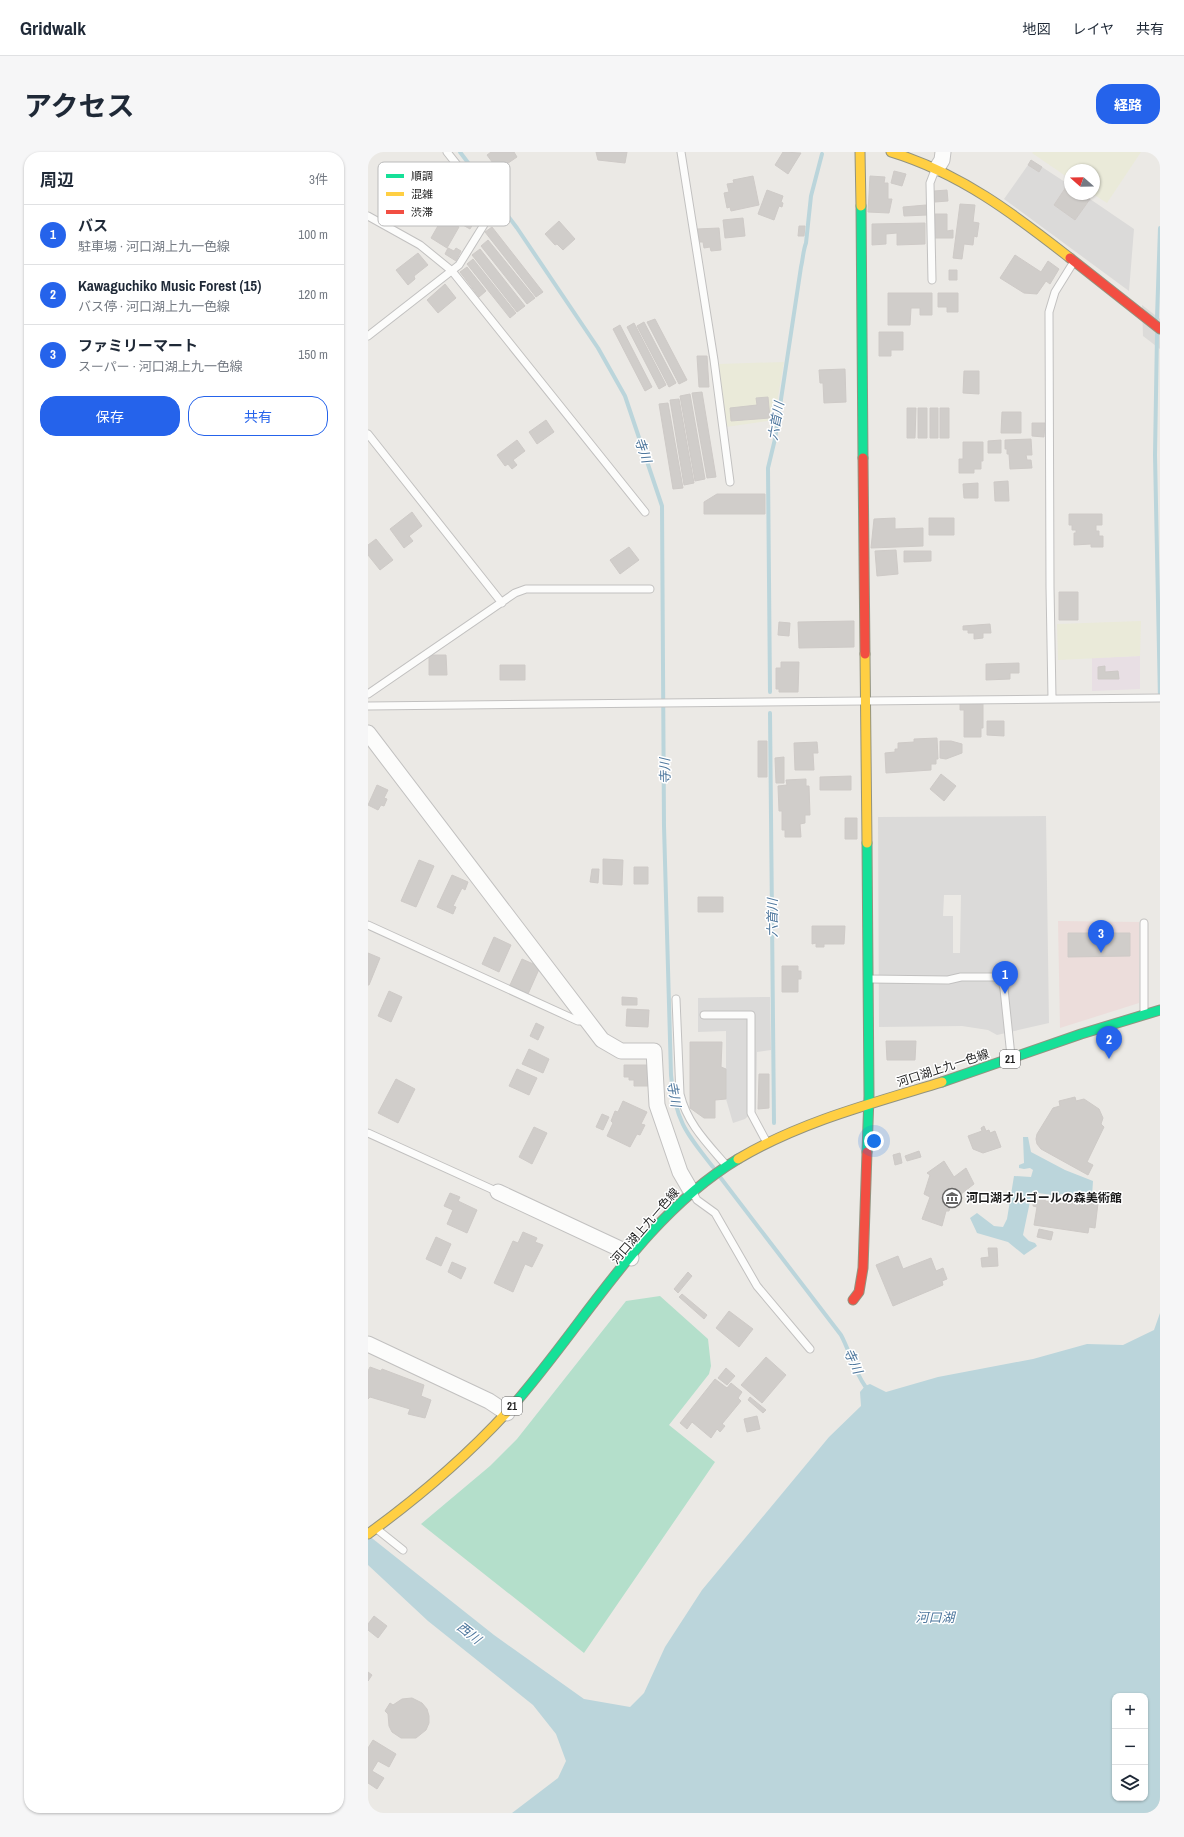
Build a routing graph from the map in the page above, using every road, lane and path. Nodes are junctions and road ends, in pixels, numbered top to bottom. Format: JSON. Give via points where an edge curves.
{"nodes":[{"id":1,"x":447,"y":152,"type":"edge"},
{"id":2,"x":681,"y":152,"type":"edge"},
{"id":3,"x":860,"y":152,"type":"edge"},
{"id":4,"x":891,"y":152,"type":"edge"},
{"id":5,"x":942,"y":152,"type":"edge"},
{"id":6,"x":455,"y":162,"type":"edge"},
{"id":7,"x":937,"y":168,"type":"junction"},
{"id":8,"x":368,"y":216,"type":"edge"},
{"id":9,"x":378,"y":222,"type":"edge"},
{"id":10,"x":386,"y":226,"type":"edge"},
{"id":11,"x":483,"y":226,"type":"edge"},
{"id":12,"x":1074,"y":262,"type":"junction"},
{"id":13,"x":452,"y":271,"type":"junction"},
{"id":14,"x":932,"y":280,"type":"dead end"},
{"id":15,"x":1160,"y":329,"type":"edge"},
{"id":16,"x":368,"y":336,"type":"edge"},
{"id":17,"x":368,"y":434,"type":"edge"},
{"id":18,"x":730,"y":482,"type":"dead end"},
{"id":19,"x":645,"y":512,"type":"dead end"},
{"id":20,"x":650,"y":590,"type":"dead end"},
{"id":21,"x":502,"y":603,"type":"junction"},
{"id":22,"x":368,"y":694,"type":"edge"},
{"id":23,"x":1052,"y":698,"type":"junction"},
{"id":24,"x":1160,"y":698,"type":"edge"},
{"id":25,"x":865,"y":701,"type":"junction"},
{"id":26,"x":368,"y":706,"type":"edge"},
{"id":27,"x":368,"y":733,"type":"edge"},
{"id":28,"x":1144,"y":923,"type":"dead end"},
{"id":29,"x":368,"y":925,"type":"edge"},
{"id":30,"x":867,"y":979,"type":"junction"},
{"id":31,"x":676,"y":999,"type":"dead end"},
{"id":32,"x":1160,"y":1010,"type":"edge"},
{"id":33,"x":1147,"y":1013,"type":"junction"},
{"id":34,"x":704,"y":1016,"type":"dead end"},
{"id":35,"x":586,"y":1021,"type":"junction"},
{"id":36,"x":1011,"y":1058,"type":"junction"},
{"id":37,"x":869,"y":1105,"type":"junction"},
{"id":38,"x":368,"y":1133,"type":"edge"},
{"id":39,"x":768,"y":1145,"type":"junction"},
{"id":40,"x":725,"y":1168,"type":"junction"},
{"id":41,"x":696,"y":1188,"type":"junction"},
{"id":42,"x":498,"y":1192,"type":"joint"},
{"id":43,"x":631,"y":1258,"type":"junction"},
{"id":44,"x":852,"y":1300,"type":"dead end"},
{"id":45,"x":368,"y":1344,"type":"edge"},
{"id":46,"x":810,"y":1349,"type":"dead end"},
{"id":47,"x":507,"y":1412,"type":"junction"},
{"id":48,"x":370,"y":1529,"type":"edge"},
{"id":49,"x":403,"y":1550,"type":"dead end"}],
"edges":[{"from":1,"to":6,"type":"lane"},
{"from":2,"to":18,"type":"lane","via":[[714,360]]},
{"from":3,"to":25,"type":"street"},
{"from":4,"to":7,"type":"street"},
{"from":5,"to":7,"type":"street","via":[[942,160]]},
{"from":7,"to":12,"type":"street","via":[[972,186],[1002,206]]},
{"from":7,"to":14,"type":"lane","via":[[930,183]]},
{"from":8,"to":9,"type":"lane"},
{"from":10,"to":13,"type":"lane","via":[[420,245]]},
{"from":11,"to":13,"type":"lane","via":[[459,265]]},
{"from":12,"to":15,"type":"street"},
{"from":12,"to":23,"type":"lane","via":[[1054,292],[1049,312]]},
{"from":13,"to":16,"type":"lane"},
{"from":13,"to":19,"type":"lane"},
{"from":17,"to":21,"type":"lane"},
{"from":20,"to":21,"type":"lane","via":[[526,589],[515,592]]},
{"from":21,"to":22,"type":"lane"},
{"from":23,"to":24,"type":"lane"},
{"from":23,"to":25,"type":"lane"},
{"from":25,"to":26,"type":"lane"},
{"from":25,"to":30,"type":"street"},
{"from":27,"to":35,"type":"street"},
{"from":28,"to":33,"type":"lane"},
{"from":29,"to":35,"type":"lane","via":[[578,1021]]},
{"from":30,"to":36,"type":"lane","via":[[948,980],[960,976],[997,977],[1002,980],[1004,989]]},
{"from":30,"to":37,"type":"street"},
{"from":31,"to":40,"type":"lane","via":[[680,1094],[683,1107],[689,1120]]},
{"from":32,"to":33,"type":"street","name":"河口湖上九一色線","number":"21"},
{"from":33,"to":36,"type":"street","name":"河口湖上九一色線","number":"21"},
{"from":34,"to":39,"type":"lane","via":[[751,1015],[751,1113]]},
{"from":35,"to":41,"type":"street","via":[[602,1040],[621,1051],[654,1050],[657,1105],[680,1172]]},
{"from":36,"to":37,"type":"street","name":"河口湖上九一色線","number":"21"},
{"from":37,"to":39,"type":"street","name":"河口湖上九一色線","number":"21"},
{"from":37,"to":44,"type":"street","via":[[863,1268],[859,1292]]},
{"from":38,"to":42,"type":"lane"},
{"from":39,"to":40,"type":"street","name":"河口湖上九一色線","number":"21"},
{"from":40,"to":41,"type":"street","name":"河口湖上九一色線","number":"21"},
{"from":41,"to":43,"type":"street","name":"河口湖上九一色線","number":"21"},
{"from":41,"to":46,"type":"lane","via":[[698,1200],[715,1213],[757,1286]]},
{"from":42,"to":43,"type":"street","via":[[620,1249]]},
{"from":43,"to":47,"type":"street","name":"河口湖上九一色線","number":"21"},
{"from":45,"to":47,"type":"street"},
{"from":47,"to":48,"type":"street","name":"河口湖上九一色線","number":"21","via":[[438,1480]]},
{"from":48,"to":49,"type":"lane"}]}
